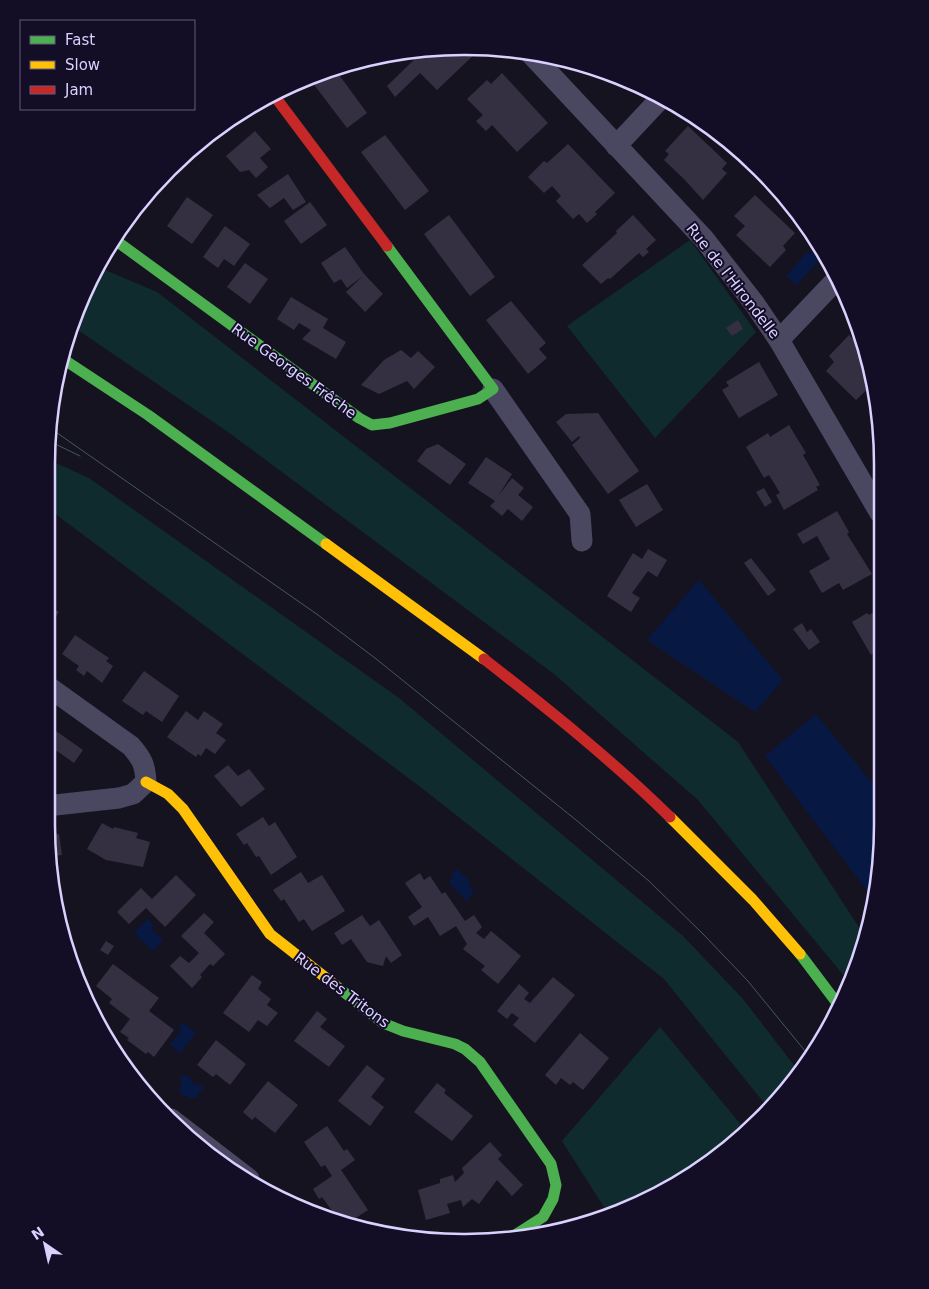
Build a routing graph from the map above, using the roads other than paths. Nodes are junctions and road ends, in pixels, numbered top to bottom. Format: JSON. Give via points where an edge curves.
{"nodes":[{"id":1,"x":539,"y":62,"type":"edge"},
{"id":2,"x":278,"y":100,"type":"edge"},
{"id":3,"x":656,"y":103,"type":"edge"},
{"id":4,"x":616,"y":146,"type":"junction"},
{"id":5,"x":120,"y":244,"type":"edge"},
{"id":6,"x":832,"y":284,"type":"edge"},
{"id":7,"x":779,"y":340,"type":"junction"},
{"id":8,"x":68,"y":362,"type":"edge"},
{"id":9,"x":493,"y":389,"type":"junction"},
{"id":10,"x":874,"y":503,"type":"edge"},
{"id":11,"x":582,"y":542,"type":"dead end"},
{"id":12,"x":55,"y":691,"type":"edge"},
{"id":13,"x":146,"y":782,"type":"junction"},
{"id":14,"x":55,"y":805,"type":"edge"},
{"id":15,"x":835,"y":1000,"type":"edge"},
{"id":16,"x":524,"y":1229,"type":"edge"}],
"edges":[{"from":1,"to":4,"type":"street","name":"Rue de l'Hirondelle"},
{"from":2,"to":9,"type":"street"},
{"from":3,"to":4,"type":"street"},
{"from":4,"to":7,"type":"street","name":"Rue de l'Hirondelle","via":[[704,239]]},
{"from":5,"to":9,"type":"street","name":"Rue Georges Frêche","via":[[372,425],[446,410]]},
{"from":6,"to":7,"type":"street"},
{"from":7,"to":10,"type":"street","name":"Rue de l'Hirondelle"},
{"from":8,"to":15,"type":"street","via":[[156,421],[468,647],[557,716],[635,783],[746,893],[798,951]]},
{"from":9,"to":11,"type":"street","via":[[580,514]]},
{"from":12,"to":13,"type":"street","via":[[131,746],[141,757]]},
{"from":13,"to":14,"type":"street","via":[[133,794],[120,798]]},
{"from":13,"to":16,"type":"street","name":"Rue des Tritons","via":[[168,794],[183,809],[270,934],[383,1023],[393,1029],[455,1045],[480,1062],[551,1164],[556,1185],[553,1199],[543,1217]]}]}
